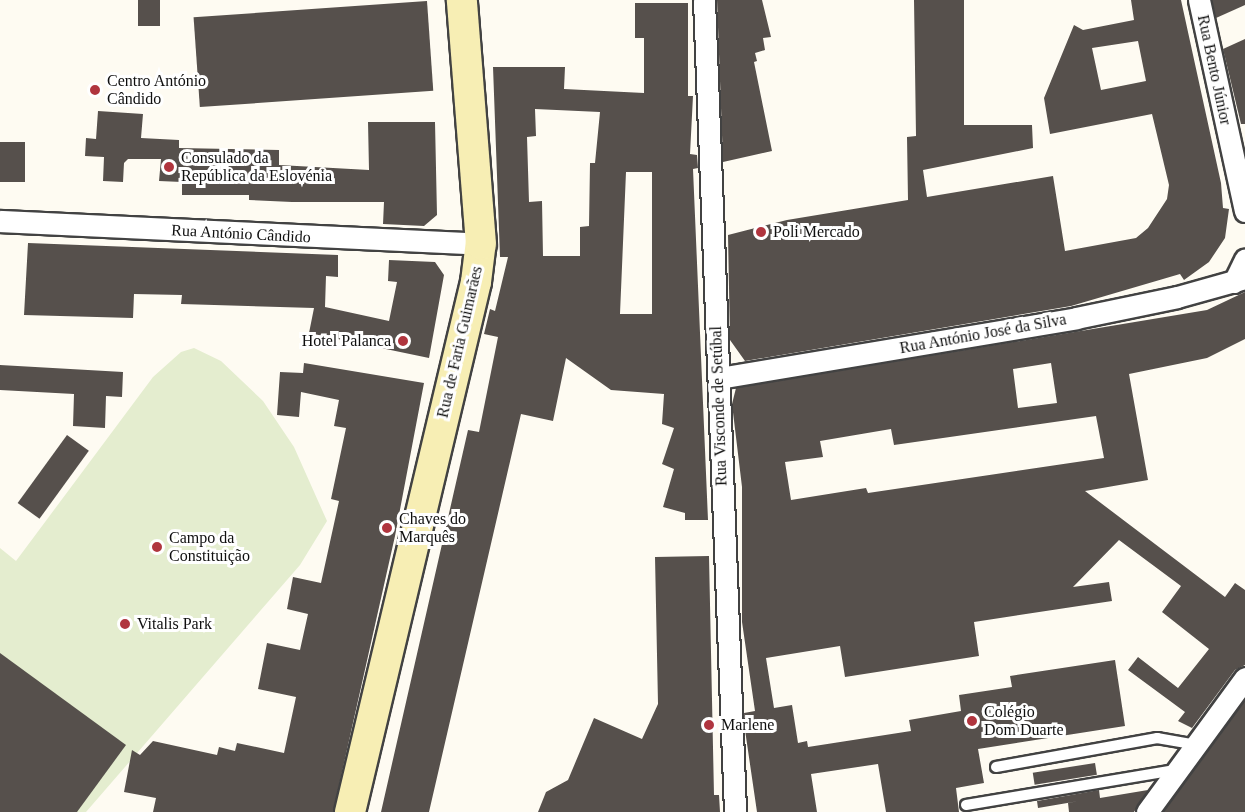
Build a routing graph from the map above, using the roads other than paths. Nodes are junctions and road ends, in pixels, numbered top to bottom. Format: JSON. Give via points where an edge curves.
{"nodes":[{"id":1,"x":462,"y":0,"type":"edge"},
{"id":2,"x":704,"y":0,"type":"edge"},
{"id":3,"x":1199,"y":0,"type":"edge"},
{"id":4,"x":1245,"y":211,"type":"edge"},
{"id":5,"x":0,"y":221,"type":"edge"},
{"id":6,"x":482,"y":244,"type":"junction"},
{"id":7,"x":1245,"y":259,"type":"edge"},
{"id":8,"x":1240,"y":280,"type":"edge"},
{"id":9,"x":719,"y":378,"type":"junction"},
{"id":10,"x":414,"y":538,"type":"junction"},
{"id":11,"x":1245,"y":678,"type":"edge"},
{"id":12,"x":1196,"y":745,"type":"junction"},
{"id":13,"x":996,"y":767,"type":"dead end"},
{"id":14,"x":1178,"y":770,"type":"junction"},
{"id":15,"x":966,"y":806,"type":"dead end"},
{"id":16,"x":350,"y":812,"type":"edge"},
{"id":17,"x":368,"y":812,"type":"edge"},
{"id":18,"x":735,"y":812,"type":"edge"},
{"id":19,"x":1147,"y":812,"type":"edge"}],
"edges":[{"from":1,"to":6,"type":"main road","name":"Rua de Faria Guimarães"},
{"from":2,"to":9,"type":"street","name":"Rua Visconde de Setúbal"},
{"from":3,"to":4,"type":"street","name":"Rua Bento Júnior"},
{"from":5,"to":6,"type":"street","name":"Rua António Cândido"},
{"from":6,"to":10,"type":"main road","name":"Rua de Faria Guimarães"},
{"from":7,"to":8,"type":"street"},
{"from":8,"to":9,"type":"street","name":"Rua António José da Silva","via":[[1076,318]]},
{"from":9,"to":18,"type":"street","name":"Rua Visconde de Setúbal"},
{"from":10,"to":16,"type":"main road","name":"Rua de Faria Guimarães"},
{"from":10,"to":17,"type":"main road","via":[[424,569]]},
{"from":11,"to":12,"type":"street"},
{"from":12,"to":13,"type":"lane","via":[[1157,738]]},
{"from":12,"to":14,"type":"street"},
{"from":14,"to":15,"type":"lane"},
{"from":14,"to":19,"type":"street"}]}
